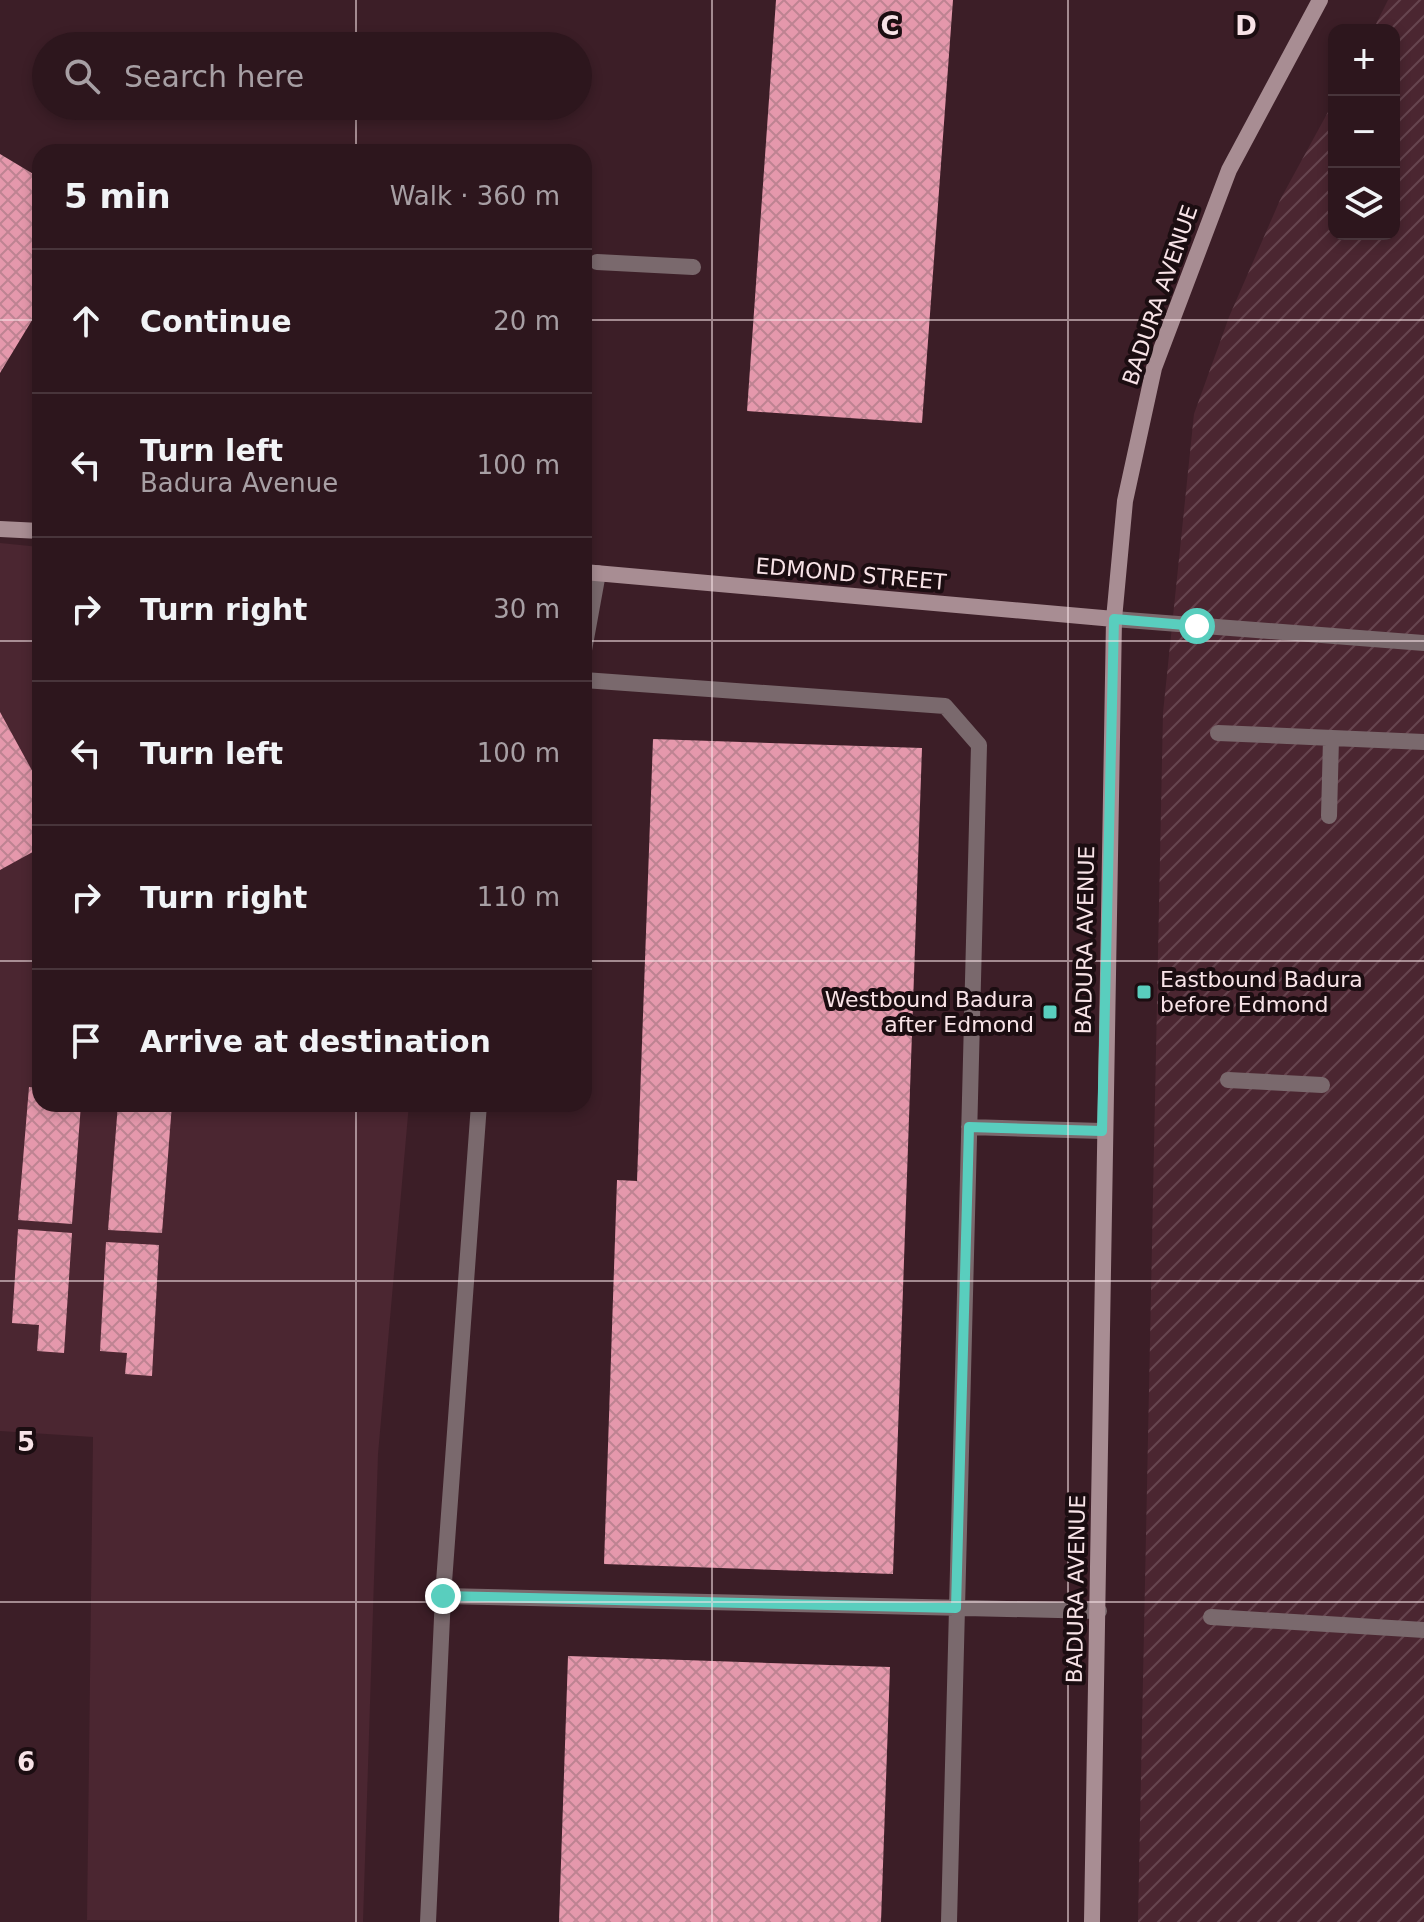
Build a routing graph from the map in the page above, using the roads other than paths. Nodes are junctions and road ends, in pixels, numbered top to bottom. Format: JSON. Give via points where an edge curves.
{"nodes":[{"id":1,"x":1320,"y":0,"type":"edge"},
{"id":2,"x":597,"y":262,"type":"dead end"},
{"id":3,"x":693,"y":267,"type":"dead end"},
{"id":4,"x":0,"y":529,"type":"edge"},
{"id":5,"x":32,"y":531,"type":"edge"},
{"id":6,"x":592,"y":572,"type":"edge"},
{"id":7,"x":1114,"y":619,"type":"junction"},
{"id":8,"x":1424,"y":643,"type":"edge"},
{"id":9,"x":592,"y":681,"type":"edge"},
{"id":10,"x":1218,"y":733,"type":"dead end"},
{"id":11,"x":1331,"y":739,"type":"junction"},
{"id":12,"x":1424,"y":742,"type":"edge"},
{"id":13,"x":1329,"y":816,"type":"dead end"},
{"id":14,"x":1228,"y":1080,"type":"dead end"},
{"id":15,"x":1322,"y":1085,"type":"dead end"},
{"id":16,"x":478,"y":1112,"type":"edge"},
{"id":17,"x":969,"y":1127,"type":"junction"},
{"id":18,"x":1102,"y":1131,"type":"junction"},
{"id":19,"x":443,"y":1596,"type":"junction"},
{"id":20,"x":956,"y":1608,"type":"junction"},
{"id":21,"x":1099,"y":1611,"type":"junction"},
{"id":22,"x":1211,"y":1617,"type":"dead end"},
{"id":23,"x":1424,"y":1630,"type":"edge"},
{"id":24,"x":428,"y":1922,"type":"edge"},
{"id":25,"x":950,"y":1922,"type":"edge"},
{"id":26,"x":1092,"y":1922,"type":"edge"}],
"edges":[{"from":1,"to":7,"type":"main road","name":"BADURA AVENUE","via":[[1229,170],[1154,368],[1125,501]]},
{"from":2,"to":3,"type":"lane"},
{"from":4,"to":5,"type":"main road"},
{"from":6,"to":7,"type":"main road","name":"EDMOND STREET"},
{"from":7,"to":8,"type":"lane"},
{"from":7,"to":18,"type":"main road","name":"BADURA AVENUE"},
{"from":9,"to":17,"type":"lane","via":[[945,706],[979,745]]},
{"from":10,"to":11,"type":"lane"},
{"from":11,"to":12,"type":"lane"},
{"from":11,"to":13,"type":"lane"},
{"from":14,"to":15,"type":"lane"},
{"from":16,"to":19,"type":"lane"},
{"from":17,"to":18,"type":"lane"},
{"from":17,"to":20,"type":"lane"},
{"from":18,"to":21,"type":"main road","name":"BADURA AVENUE"},
{"from":19,"to":20,"type":"lane"},
{"from":19,"to":24,"type":"lane"},
{"from":20,"to":21,"type":"lane"},
{"from":20,"to":25,"type":"lane"},
{"from":21,"to":26,"type":"main road","name":"BADURA AVENUE"},
{"from":22,"to":23,"type":"lane"}]}
